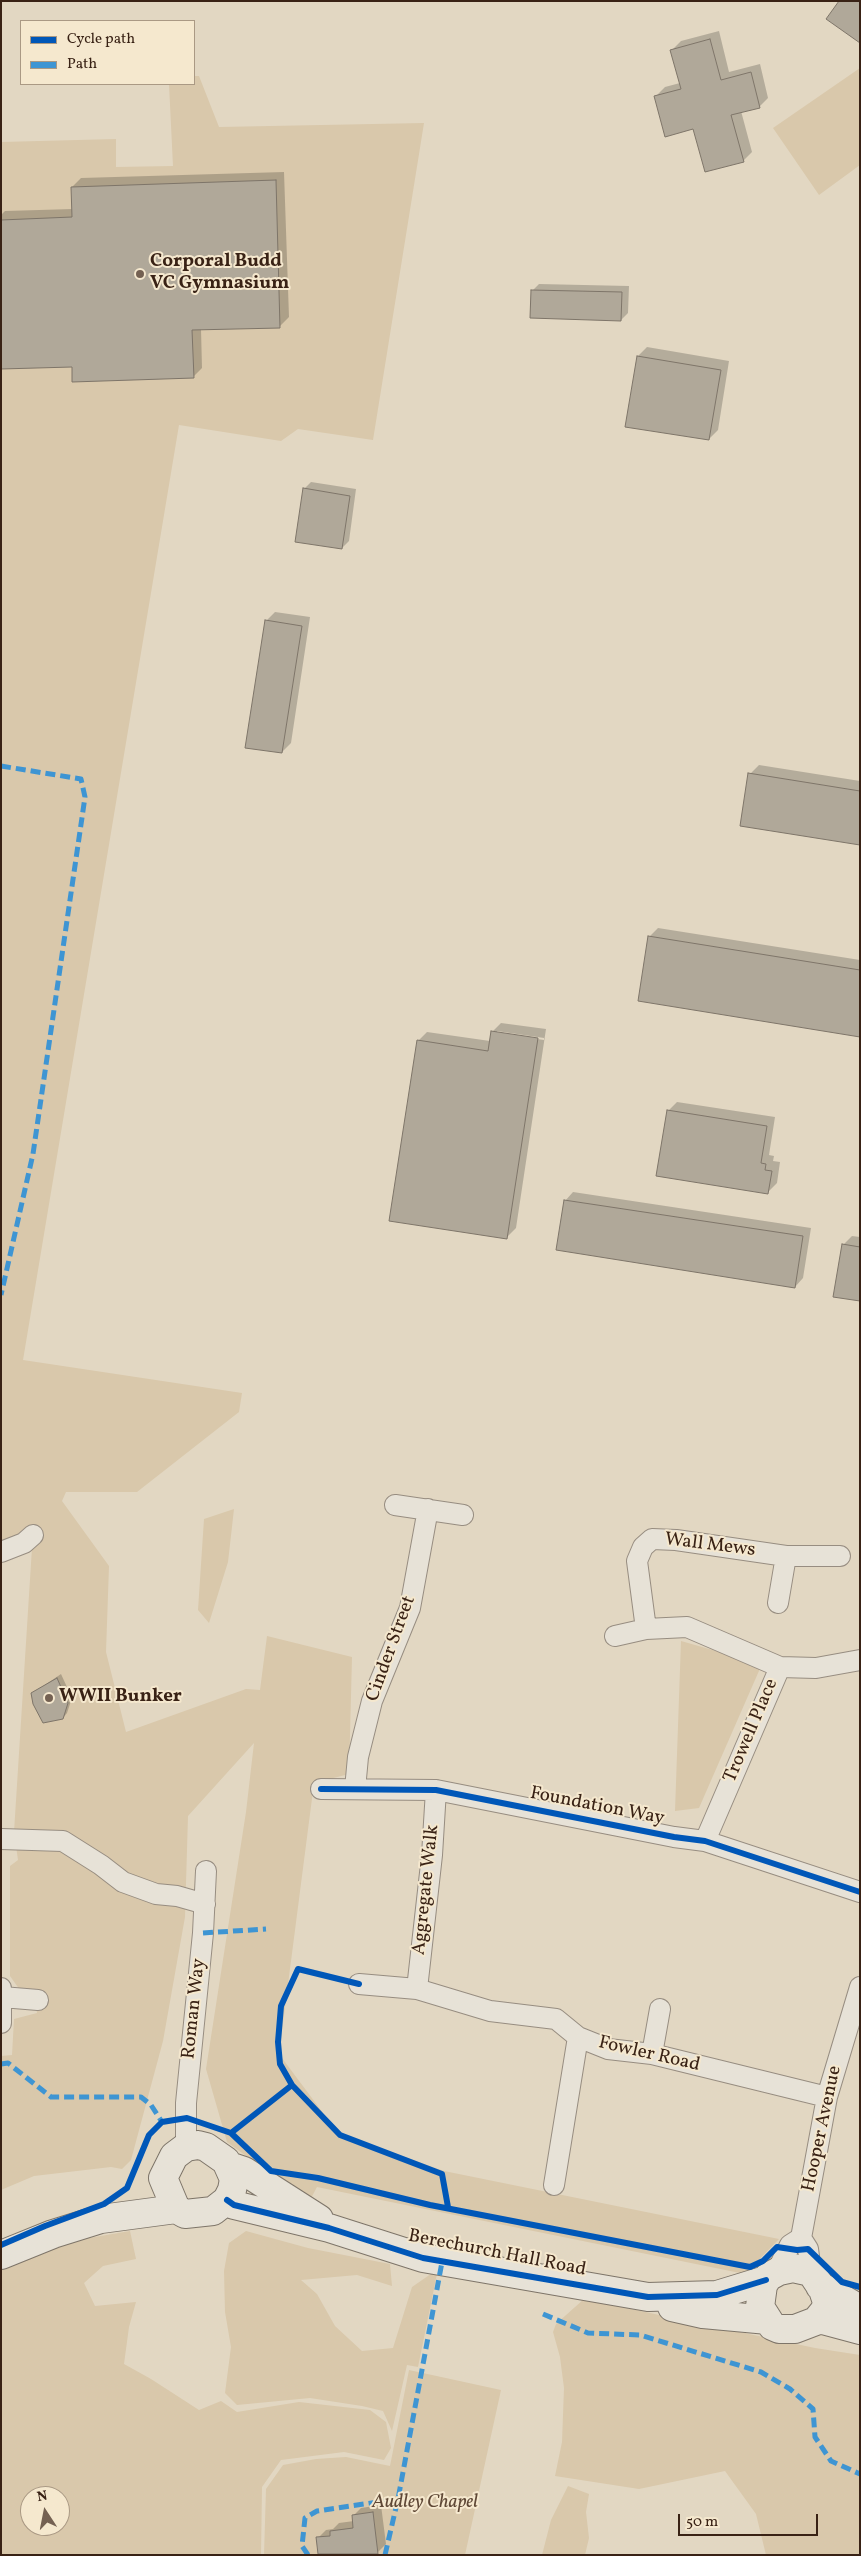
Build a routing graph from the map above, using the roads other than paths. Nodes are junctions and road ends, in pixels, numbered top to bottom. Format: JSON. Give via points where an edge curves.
{"nodes":[{"id":1,"x":395,"y":1505,"type":"dead end"},
{"id":2,"x":428,"y":1509,"type":"junction"},
{"id":3,"x":462,"y":1515,"type":"dead end"},
{"id":4,"x":33,"y":1535,"type":"dead end"},
{"id":5,"x":1,"y":1552,"type":"edge"},
{"id":6,"x":786,"y":1556,"type":"junction"},
{"id":7,"x":840,"y":1556,"type":"dead end"},
{"id":8,"x":778,"y":1603,"type":"dead end"},
{"id":9,"x":646,"y":1629,"type":"junction"},
{"id":10,"x":615,"y":1636,"type":"dead end"},
{"id":11,"x":860,"y":1660,"type":"edge"},
{"id":12,"x":780,"y":1667,"type":"junction"},
{"id":13,"x":321,"y":1789,"type":"dead end"},
{"id":14,"x":355,"y":1789,"type":"junction"},
{"id":15,"x":436,"y":1790,"type":"junction"},
{"id":16,"x":1,"y":1839,"type":"edge"},
{"id":17,"x":705,"y":1841,"type":"junction"},
{"id":18,"x":206,"y":1871,"type":"dead end"},
{"id":19,"x":860,"y":1892,"type":"edge"},
{"id":20,"x":205,"y":1904,"type":"junction"},
{"id":21,"x":359,"y":1984,"type":"dead end"},
{"id":22,"x":860,"y":1987,"type":"edge"},
{"id":23,"x":1,"y":1988,"type":"edge"},
{"id":24,"x":417,"y":1989,"type":"junction"},
{"id":25,"x":2,"y":1997,"type":"edge"},
{"id":26,"x":38,"y":2000,"type":"dead end"},
{"id":27,"x":660,"y":2009,"type":"dead end"},
{"id":28,"x":1,"y":2023,"type":"edge"},
{"id":29,"x":853,"y":2028,"type":"edge"},
{"id":30,"x":578,"y":2037,"type":"junction"},
{"id":31,"x":652,"y":2054,"type":"junction"},
{"id":32,"x":827,"y":2097,"type":"junction"},
{"id":33,"x":186,"y":2147,"type":"junction"},
{"id":34,"x":229,"y":2166,"type":"junction"},
{"id":35,"x":164,"y":2182,"type":"junction"},
{"id":36,"x":554,"y":2186,"type":"dead end"},
{"id":37,"x":227,"y":2200,"type":"junction"},
{"id":38,"x":176,"y":2208,"type":"junction"},
{"id":39,"x":101,"y":2219,"type":"junction"},
{"id":40,"x":330,"y":2228,"type":"junction"},
{"id":41,"x":801,"y":2238,"type":"junction"},
{"id":42,"x":1,"y":2255,"type":"edge"},
{"id":43,"x":771,"y":2277,"type":"junction"},
{"id":44,"x":816,"y":2279,"type":"junction"},
{"id":45,"x":648,"y":2297,"type":"junction"},
{"id":46,"x":860,"y":2309,"type":"edge"},
{"id":47,"x":819,"y":2319,"type":"junction"},
{"id":48,"x":768,"y":2320,"type":"junction"},
{"id":49,"x":860,"y":2330,"type":"edge"}],
"edges":[{"from":1,"to":2,"type":"street"},
{"from":2,"to":3,"type":"street"},
{"from":2,"to":14,"type":"street","name":"Cinder Street","via":[[410,1608],[372,1701],[358,1757]]},
{"from":4,"to":5,"type":"street","via":[[24,1543]]},
{"from":6,"to":7,"type":"street"},
{"from":6,"to":8,"type":"street"},
{"from":6,"to":9,"type":"street","name":"Wall Mews","via":[[652,1539],[643,1547],[637,1561]]},
{"from":9,"to":10,"type":"street"},
{"from":9,"to":12,"type":"street","via":[[687,1627]]},
{"from":11,"to":12,"type":"street","name":"Trowell Place","via":[[816,1668]]},
{"from":12,"to":17,"type":"street","name":"Trowell Place"},
{"from":13,"to":14,"type":"street","name":"Foundation Way"},
{"from":14,"to":15,"type":"street","name":"Foundation Way"},
{"from":15,"to":17,"type":"street","name":"Foundation Way"},
{"from":15,"to":24,"type":"street","name":"Aggregate Walk"},
{"from":16,"to":20,"type":"street","via":[[63,1841],[122,1882],[156,1894]]},
{"from":17,"to":19,"type":"street","name":"Foundation Way"},
{"from":18,"to":20,"type":"street","name":"Roman Way"},
{"from":20,"to":33,"type":"street","name":"Roman Way","via":[[190,2048]]},
{"from":21,"to":24,"type":"street","name":"Fowler Road"},
{"from":22,"to":29,"type":"street","name":"Hooper Avenue"},
{"from":23,"to":25,"type":"street"},
{"from":24,"to":30,"type":"street","name":"Fowler Road","via":[[490,2011],[556,2019]]},
{"from":25,"to":26,"type":"street"},
{"from":25,"to":28,"type":"street"},
{"from":27,"to":31,"type":"street"},
{"from":29,"to":32,"type":"street","name":"Hooper Avenue"},
{"from":30,"to":31,"type":"street","name":"Fowler Road","via":[[608,2049]]},
{"from":30,"to":36,"type":"street"},
{"from":31,"to":32,"type":"street","name":"Fowler Road"},
{"from":32,"to":41,"type":"street","name":"Hooper Avenue"},
{"from":33,"to":34,"type":"street","via":[[206,2147],[220,2155]]},
{"from":33,"to":35,"type":"street","via":[[169,2164]]},
{"from":34,"to":37,"type":"street","via":[[234,2179]]},
{"from":34,"to":40,"type":"street","name":"Berechurch Hall Road","via":[[244,2171]]},
{"from":35,"to":38,"type":"street"},
{"from":35,"to":39,"type":"street"},
{"from":37,"to":38,"type":"street","via":[[206,2213],[185,2214]]},
{"from":37,"to":40,"type":"street","name":"Berechurch Hall Road","via":[[234,2205]]},
{"from":38,"to":39,"type":"street"},
{"from":39,"to":42,"type":"street"},
{"from":40,"to":45,"type":"street","name":"Berechurch Hall Road","via":[[423,2258]]},
{"from":41,"to":43,"type":"street","via":[[790,2245]]},
{"from":41,"to":44,"type":"street","via":[[808,2249]]},
{"from":43,"to":44,"type":"street","name":"Berechurch Hall Road","via":[[793,2268]]},
{"from":43,"to":45,"type":"street","name":"Berechurch Hall Road","via":[[717,2295]]},
{"from":43,"to":48,"type":"street","via":[[760,2297],[760,2307]]},
{"from":44,"to":46,"type":"street","name":"Berechurch Hall Road"},
{"from":44,"to":47,"type":"street","via":[[827,2302]]},
{"from":45,"to":48,"type":"street","name":"Berechurch Hall Road","via":[[658,2304],[703,2314]]},
{"from":47,"to":48,"type":"street","name":"Berechurch Hall Road","via":[[795,2329],[778,2329]]},
{"from":47,"to":49,"type":"street"}]}
